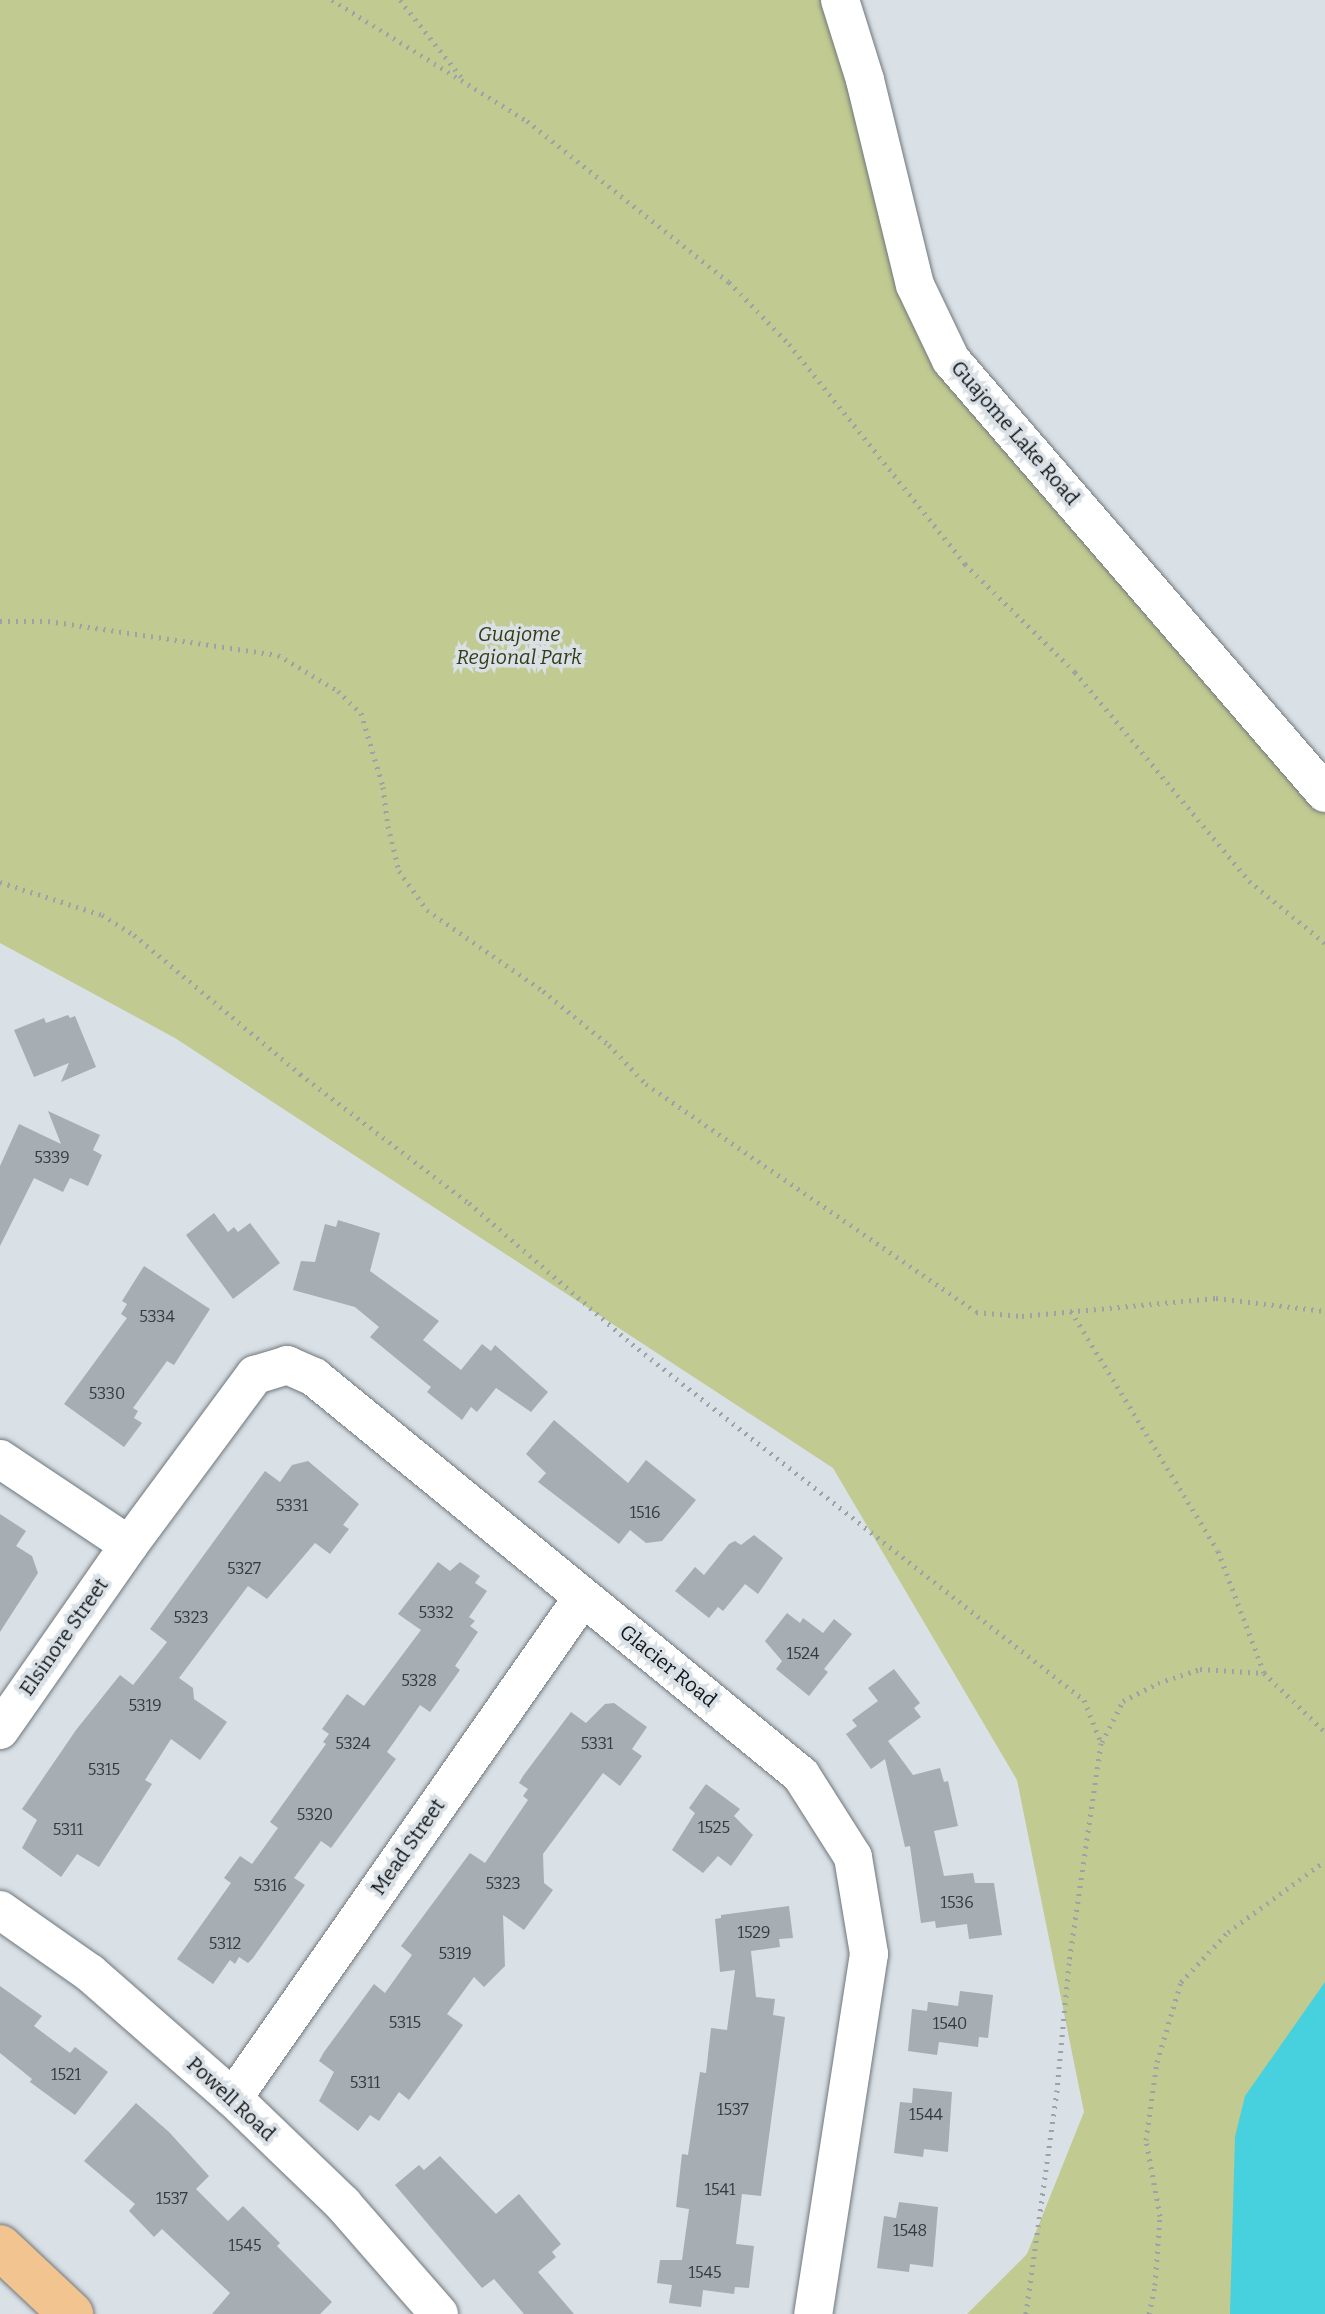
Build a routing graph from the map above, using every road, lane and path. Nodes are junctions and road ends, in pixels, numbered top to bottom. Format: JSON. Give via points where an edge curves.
{"nodes":[{"id":1,"x":332,"y":0,"type":"edge"},
{"id":2,"x":400,"y":0,"type":"edge"},
{"id":3,"x":840,"y":0,"type":"edge"},
{"id":4,"x":464,"y":81,"type":"junction"},
{"id":5,"x":0,"y":621,"type":"edge"},
{"id":6,"x":1325,"y":793,"type":"edge"},
{"id":7,"x":0,"y":882,"type":"edge"},
{"id":8,"x":1325,"y":943,"type":"edge"},
{"id":9,"x":1071,"y":1311,"type":"junction"},
{"id":10,"x":1325,"y":1311,"type":"edge"},
{"id":11,"x":0,"y":1459,"type":"edge"},
{"id":12,"x":129,"y":1545,"type":"junction"},
{"id":13,"x":583,"y":1597,"type":"junction"},
{"id":14,"x":1264,"y":1673,"type":"junction"},
{"id":15,"x":0,"y":1730,"type":"edge"},
{"id":16,"x":1325,"y":1732,"type":"edge"},
{"id":17,"x":1101,"y":1743,"type":"junction"},
{"id":18,"x":1325,"y":1861,"type":"edge"},
{"id":19,"x":0,"y":1910,"type":"edge"},
{"id":20,"x":233,"y":2098,"type":"junction"},
{"id":21,"x":0,"y":2247,"type":"edge"},
{"id":22,"x":71,"y":2314,"type":"edge"},
{"id":23,"x":439,"y":2314,"type":"edge"},
{"id":24,"x":813,"y":2314,"type":"edge"},
{"id":25,"x":1026,"y":2314,"type":"edge"},
{"id":26,"x":1149,"y":2314,"type":"edge"}],
"edges":[{"from":1,"to":4,"type":"path"},
{"from":2,"to":4,"type":"path"},
{"from":3,"to":6,"type":"street","name":"Guajome Lake Road","via":[[915,285],[951,360]]},
{"from":4,"to":8,"type":"path","via":[[539,129],[729,282],[789,344],[965,564],[1075,672],[1249,881]]},
{"from":5,"to":9,"type":"path","via":[[48,621],[278,655],[338,691],[361,713],[383,787],[399,871],[427,910],[543,991],[609,1045],[646,1084],[976,1312],[1022,1316]]},
{"from":7,"to":17,"type":"path","via":[[102,915],[134,935],[300,1074],[469,1203],[632,1344],[1044,1665],[1084,1700]]},
{"from":9,"to":10,"type":"path","via":[[1216,1298]]},
{"from":9,"to":14,"type":"path","via":[[1218,1551]]},
{"from":11,"to":12,"type":"street"},
{"from":12,"to":13,"type":"street","name":"Glacier Road","via":[[255,1375],[287,1365],[314,1377]]},
{"from":12,"to":15,"type":"street","name":"Elsinore Street"},
{"from":13,"to":20,"type":"street","name":"Mead Street"},
{"from":13,"to":24,"type":"street","name":"Glacier Road","via":[[801,1775],[853,1857],[869,1954]]},
{"from":14,"to":16,"type":"path"},
{"from":14,"to":17,"type":"path","via":[[1200,1669],[1158,1683],[1123,1701]]},
{"from":17,"to":25,"type":"path"},
{"from":18,"to":26,"type":"path","via":[[1228,1932],[1181,1982],[1157,2062],[1146,2140],[1160,2216]]},
{"from":19,"to":20,"type":"street","name":"Powell Road","via":[[90,1973]]},
{"from":20,"to":23,"type":"street","name":"Powell Road","via":[[343,2204]]},
{"from":21,"to":22,"type":"main road"}]}
